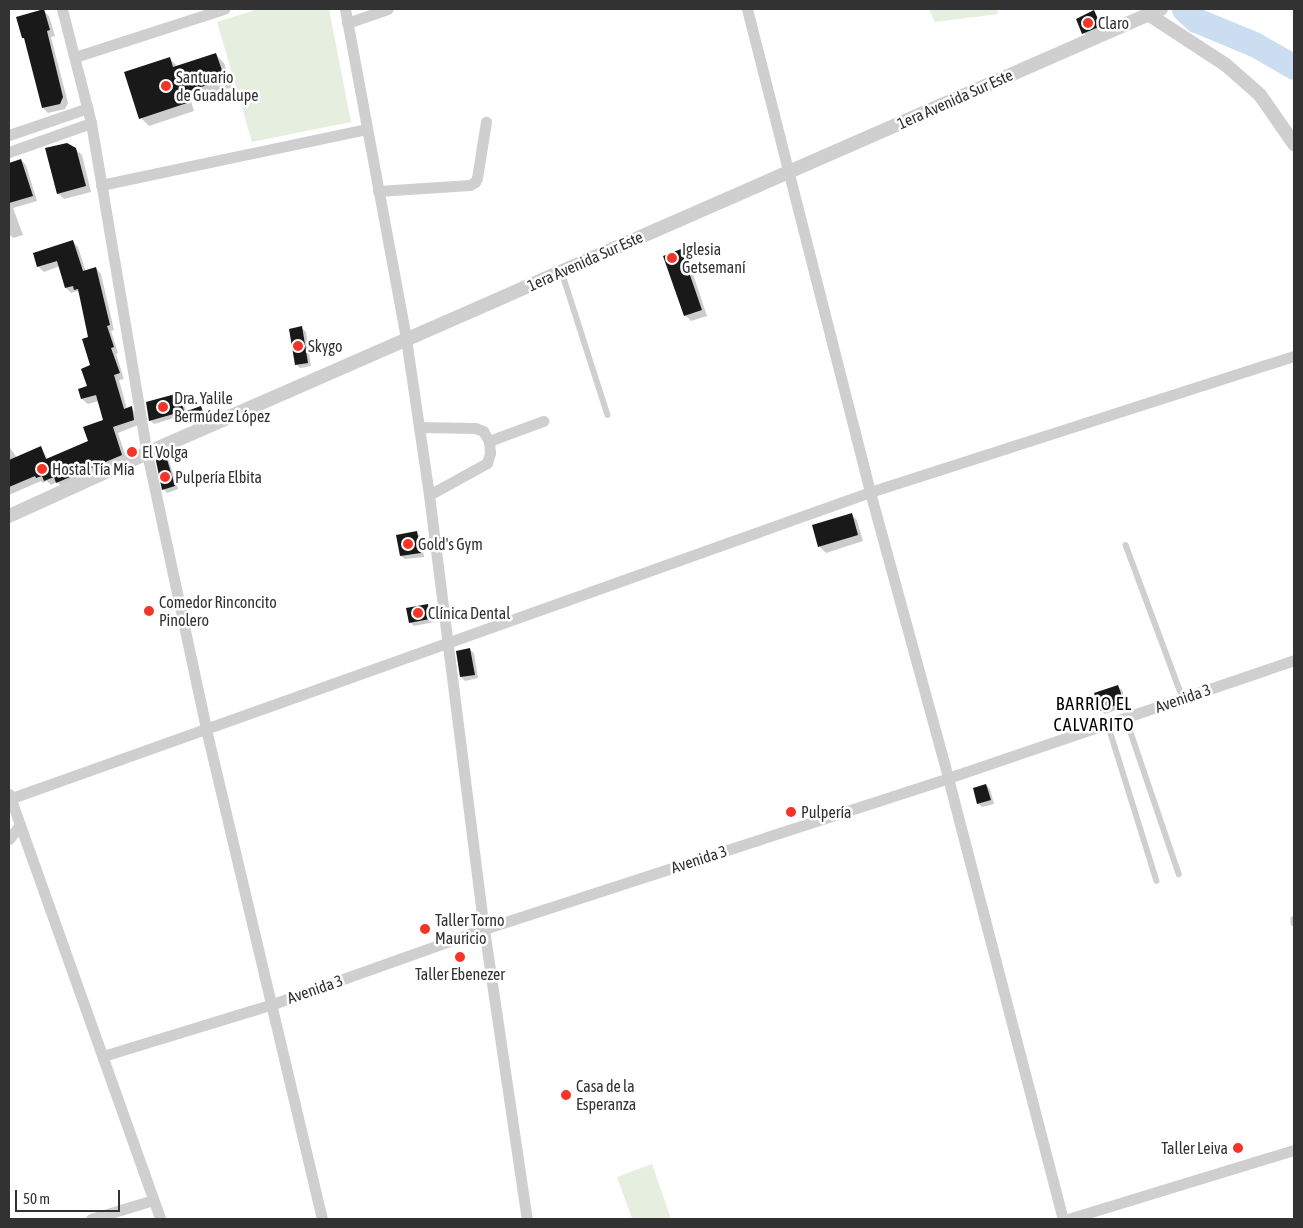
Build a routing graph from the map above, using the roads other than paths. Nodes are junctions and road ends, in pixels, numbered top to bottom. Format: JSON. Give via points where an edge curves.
{"nodes":[{"id":1,"x":62,"y":9,"type":"edge"},
{"id":2,"x":224,"y":9,"type":"edge"},
{"id":3,"x":345,"y":9,"type":"edge"},
{"id":4,"x":388,"y":9,"type":"edge"},
{"id":5,"x":748,"y":9,"type":"edge"},
{"id":6,"x":1161,"y":9,"type":"edge"},
{"id":7,"x":1148,"y":14,"type":"junction"},
{"id":8,"x":347,"y":23,"type":"junction"},
{"id":9,"x":75,"y":57,"type":"junction"},
{"id":10,"x":88,"y":108,"type":"junction"},
{"id":11,"x":486,"y":122,"type":"dead end"},
{"id":12,"x":91,"y":123,"type":"junction"},
{"id":13,"x":367,"y":129,"type":"junction"},
{"id":14,"x":9,"y":135,"type":"edge"},
{"id":15,"x":1294,"y":144,"type":"edge"},
{"id":16,"x":9,"y":152,"type":"edge"},
{"id":17,"x":787,"y":172,"type":"junction"},
{"id":18,"x":101,"y":184,"type":"junction"},
{"id":19,"x":378,"y":191,"type":"junction"},
{"id":20,"x":562,"y":272,"type":"junction"},
{"id":21,"x":406,"y":339,"type":"junction"},
{"id":22,"x":1294,"y":356,"type":"edge"},
{"id":23,"x":608,"y":415,"type":"dead end"},
{"id":24,"x":543,"y":421,"type":"dead end"},
{"id":25,"x":419,"y":426,"type":"junction"},
{"id":26,"x":489,"y":441,"type":"junction"},
{"id":27,"x":147,"y":453,"type":"junction"},
{"id":28,"x":870,"y":492,"type":"junction"},
{"id":29,"x":430,"y":495,"type":"junction"},
{"id":30,"x":9,"y":516,"type":"edge"},
{"id":31,"x":1126,"y":545,"type":"dead end"},
{"id":32,"x":448,"y":643,"type":"junction"},
{"id":33,"x":1294,"y":660,"type":"edge"},
{"id":34,"x":1183,"y":698,"type":"junction"},
{"id":35,"x":1126,"y":718,"type":"junction"},
{"id":36,"x":1108,"y":724,"type":"junction"},
{"id":37,"x":206,"y":729,"type":"junction"},
{"id":38,"x":948,"y":778,"type":"junction"},
{"id":39,"x":9,"y":797,"type":"edge"},
{"id":40,"x":20,"y":825,"type":"junction"},
{"id":41,"x":9,"y":839,"type":"edge"},
{"id":42,"x":1179,"y":874,"type":"dead end"},
{"id":43,"x":1157,"y":881,"type":"dead end"},
{"id":44,"x":484,"y":929,"type":"junction"},
{"id":45,"x":270,"y":1005,"type":"junction"},
{"id":46,"x":103,"y":1056,"type":"junction"},
{"id":47,"x":1294,"y":1150,"type":"edge"},
{"id":48,"x":153,"y":1200,"type":"junction"},
{"id":49,"x":91,"y":1219,"type":"edge"},
{"id":50,"x":160,"y":1219,"type":"edge"},
{"id":51,"x":322,"y":1219,"type":"edge"},
{"id":52,"x":526,"y":1219,"type":"edge"},
{"id":53,"x":1063,"y":1219,"type":"edge"},
{"id":54,"x":1068,"y":1219,"type":"edge"}],
"edges":[{"from":1,"to":9,"type":"street"},
{"from":2,"to":9,"type":"street"},
{"from":3,"to":8,"type":"street"},
{"from":4,"to":8,"type":"street"},
{"from":5,"to":17,"type":"street"},
{"from":6,"to":7,"type":"street","name":"1era Avenida Sur Este"},
{"from":7,"to":15,"type":"street","via":[[1226,65],[1260,95]]},
{"from":7,"to":17,"type":"street","name":"1era Avenida Sur Este"},
{"from":8,"to":13,"type":"street"},
{"from":9,"to":10,"type":"street"},
{"from":10,"to":12,"type":"street"},
{"from":10,"to":14,"type":"street"},
{"from":11,"to":19,"type":"street","via":[[475,182]]},
{"from":12,"to":16,"type":"street"},
{"from":12,"to":18,"type":"street"},
{"from":13,"to":18,"type":"street"},
{"from":13,"to":19,"type":"street"},
{"from":17,"to":20,"type":"street","name":"1era Avenida Sur Este"},
{"from":17,"to":28,"type":"street"},
{"from":18,"to":27,"type":"street"},
{"from":19,"to":21,"type":"street"},
{"from":20,"to":21,"type":"street","name":"1era Avenida Sur Este"},
{"from":20,"to":23,"type":"lane"},
{"from":21,"to":25,"type":"street"},
{"from":21,"to":27,"type":"street","name":"1era Avenida Sur Este"},
{"from":22,"to":28,"type":"street"},
{"from":24,"to":26,"type":"street"},
{"from":25,"to":26,"type":"street","via":[[475,428],[483,431]]},
{"from":25,"to":29,"type":"street"},
{"from":26,"to":29,"type":"street","via":[[487,463]]},
{"from":27,"to":30,"type":"street","name":"1era Avenida Sur Este"},
{"from":27,"to":37,"type":"street"},
{"from":28,"to":32,"type":"street"},
{"from":28,"to":38,"type":"street"},
{"from":29,"to":32,"type":"street"},
{"from":31,"to":34,"type":"lane"},
{"from":32,"to":37,"type":"street"},
{"from":32,"to":44,"type":"street"},
{"from":33,"to":34,"type":"street","name":"Avenida 3"},
{"from":34,"to":35,"type":"street","name":"Avenida 3"},
{"from":35,"to":36,"type":"street","name":"Avenida 3"},
{"from":35,"to":42,"type":"lane"},
{"from":36,"to":38,"type":"street","name":"Avenida 3"},
{"from":36,"to":43,"type":"lane"},
{"from":37,"to":39,"type":"street"},
{"from":37,"to":45,"type":"street"},
{"from":38,"to":44,"type":"street","name":"Avenida 3"},
{"from":38,"to":53,"type":"street"},
{"from":39,"to":40,"type":"street"},
{"from":40,"to":41,"type":"street"},
{"from":40,"to":46,"type":"street"},
{"from":44,"to":45,"type":"street","name":"Avenida 3"},
{"from":44,"to":52,"type":"street"},
{"from":45,"to":46,"type":"street","name":"Avenida 3"},
{"from":45,"to":51,"type":"street"},
{"from":46,"to":48,"type":"street"},
{"from":47,"to":54,"type":"street"},
{"from":48,"to":49,"type":"street"},
{"from":48,"to":50,"type":"street"}]}
